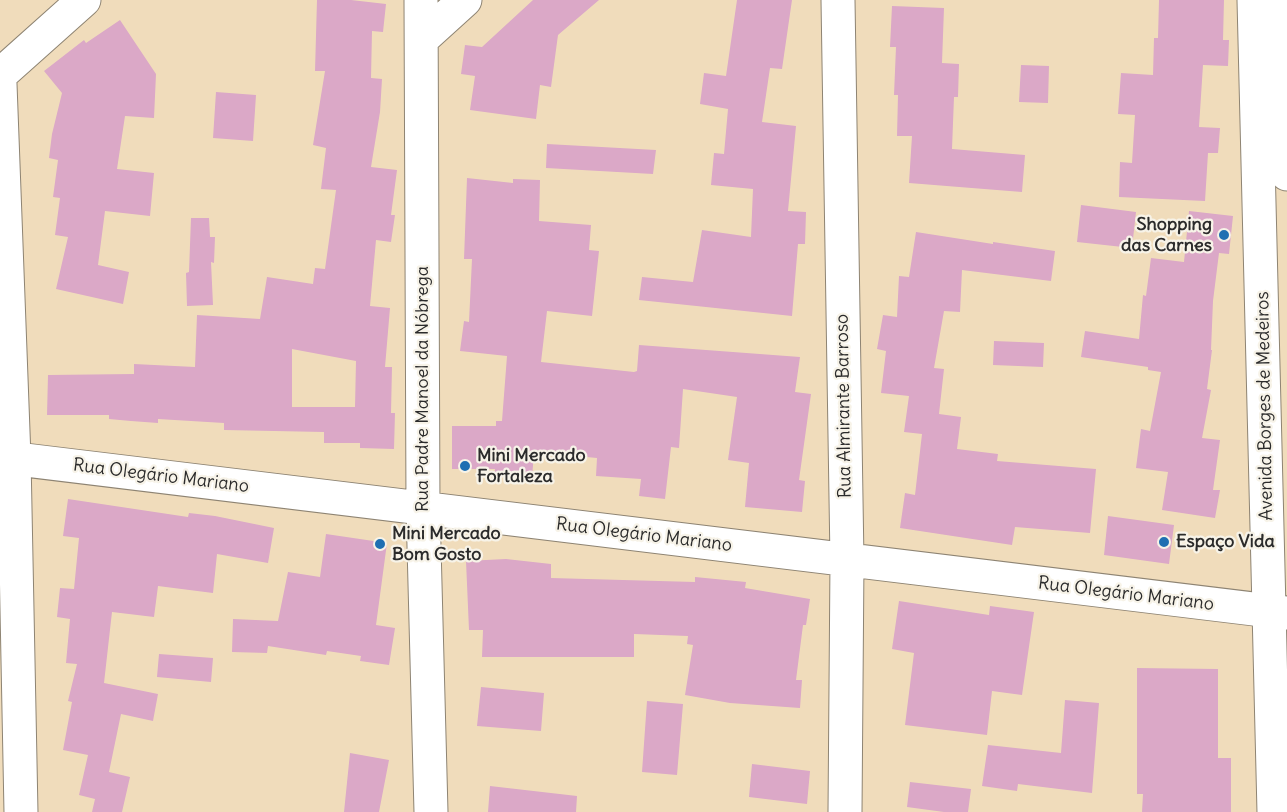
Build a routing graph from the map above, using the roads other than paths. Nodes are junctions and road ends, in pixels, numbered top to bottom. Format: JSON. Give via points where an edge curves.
{"nodes":[{"id":1,"x":84,"y":0,"type":"edge"},
{"id":2,"x":421,"y":0,"type":"edge"},
{"id":3,"x":465,"y":0,"type":"edge"},
{"id":4,"x":838,"y":0,"type":"edge"},
{"id":5,"x":1254,"y":0,"type":"edge"},
{"id":6,"x":1283,"y":0,"type":"edge"},
{"id":7,"x":422,"y":39,"type":"junction"},
{"id":8,"x":0,"y":75,"type":"edge"},
{"id":9,"x":0,"y":84,"type":"edge"},
{"id":10,"x":1287,"y":174,"type":"edge"},
{"id":11,"x":7,"y":457,"type":"edge"},
{"id":12,"x":423,"y":508,"type":"junction"},
{"id":13,"x":847,"y":560,"type":"junction"},
{"id":14,"x":1279,"y":612,"type":"edge"},
{"id":15,"x":21,"y":812,"type":"edge"},
{"id":16,"x":431,"y":812,"type":"edge"},
{"id":17,"x":845,"y":812,"type":"edge"},
{"id":18,"x":1274,"y":812,"type":"edge"}],
"edges":[{"from":1,"to":8,"type":"street"},
{"from":2,"to":7,"type":"street","name":"Rua Padre Manoel da Nóbrega"},
{"from":3,"to":7,"type":"street"},
{"from":4,"to":13,"type":"street","name":"Rua Almirante Barroso"},
{"from":5,"to":14,"type":"street","name":"Avenida Borges de Medeiros"},
{"from":6,"to":10,"type":"street"},
{"from":7,"to":12,"type":"street","name":"Rua Padre Manoel da Nóbrega"},
{"from":9,"to":11,"type":"street"},
{"from":11,"to":12,"type":"street","name":"Rua Olegário Mariano"},
{"from":11,"to":15,"type":"street"},
{"from":12,"to":13,"type":"street","name":"Rua Olegário Mariano"},
{"from":12,"to":16,"type":"street","name":"Rua Padre Manoel da Nóbrega"},
{"from":13,"to":14,"type":"street","name":"Rua Olegário Mariano"},
{"from":13,"to":17,"type":"street","name":"Rua Almirante Barroso"},
{"from":14,"to":18,"type":"street","name":"Avenida Borges de Medeiros"}]}
